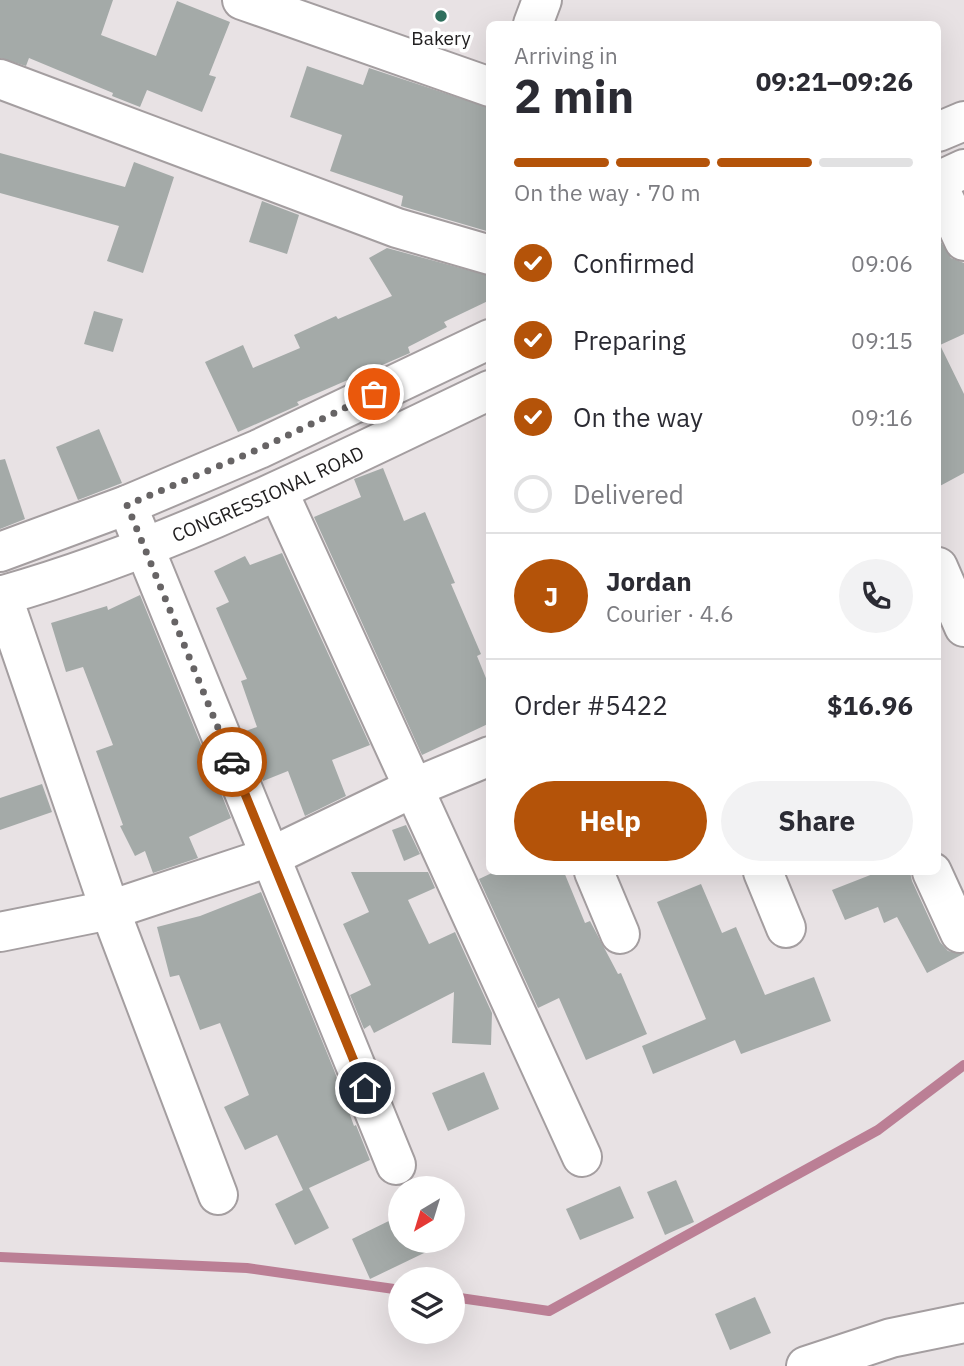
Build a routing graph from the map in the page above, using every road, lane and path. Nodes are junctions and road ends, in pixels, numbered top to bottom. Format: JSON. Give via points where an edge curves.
{"nodes":[{"id":1,"x":242,"y":0,"type":"edge"},
{"id":2,"x":542,"y":0,"type":"edge"},
{"id":3,"x":534,"y":21,"type":"edge"},
{"id":4,"x":0,"y":79,"type":"edge"},
{"id":5,"x":486,"y":86,"type":"edge"},
{"id":6,"x":964,"y":121,"type":"edge"},
{"id":7,"x":941,"y":131,"type":"edge"},
{"id":8,"x":964,"y":169,"type":"edge"},
{"id":9,"x":941,"y":181,"type":"edge"},
{"id":10,"x":941,"y":190,"type":"edge"},
{"id":11,"x":964,"y":241,"type":"edge"},
{"id":12,"x":486,"y":254,"type":"edge"},
{"id":13,"x":486,"y":341,"type":"edge"},
{"id":14,"x":486,"y":392,"type":"edge"},
{"id":15,"x":278,"y":491,"type":"junction"},
{"id":16,"x":127,"y":505,"type":"junction"},
{"id":17,"x":144,"y":548,"type":"junction"},
{"id":18,"x":0,"y":552,"type":"edge"},
{"id":19,"x":941,"y":574,"type":"edge"},
{"id":20,"x":1,"y":595,"type":"edge"},
{"id":21,"x":964,"y":627,"type":"edge"},
{"id":22,"x":486,"y":758,"type":"edge"},
{"id":23,"x":413,"y":788,"type":"junction"},
{"id":24,"x":270,"y":857,"type":"junction"},
{"id":25,"x":595,"y":875,"type":"edge"},
{"id":26,"x":764,"y":875,"type":"edge"},
{"id":27,"x":933,"y":875,"type":"edge"},
{"id":28,"x":110,"y":910,"type":"junction"},
{"id":29,"x":786,"y":928,"type":"dead end"},
{"id":30,"x":0,"y":932,"type":"edge"},
{"id":31,"x":960,"y":933,"type":"dead end"},
{"id":32,"x":621,"y":934,"type":"dead end"},
{"id":33,"x":582,"y":1157,"type":"dead end"},
{"id":34,"x":396,"y":1165,"type":"dead end"},
{"id":35,"x":218,"y":1195,"type":"dead end"},
{"id":36,"x":964,"y":1323,"type":"edge"},
{"id":37,"x":806,"y":1366,"type":"edge"}],
"edges":[{"from":1,"to":5,"type":"street"},
{"from":2,"to":3,"type":"street"},
{"from":4,"to":12,"type":"street","via":[[397,228]]},
{"from":6,"to":7,"type":"street"},
{"from":8,"to":9,"type":"street"},
{"from":10,"to":11,"type":"street"},
{"from":13,"to":16,"type":"street","via":[[259,449]]},
{"from":14,"to":15,"type":"street","name":"CONGRESSIONAL ROAD"},
{"from":15,"to":17,"type":"street","name":"CONGRESSIONAL ROAD"},
{"from":15,"to":23,"type":"street"},
{"from":16,"to":17,"type":"street"},
{"from":16,"to":18,"type":"street"},
{"from":17,"to":20,"type":"street","name":"CONGRESSIONAL ROAD"},
{"from":17,"to":24,"type":"street"},
{"from":19,"to":21,"type":"street"},
{"from":20,"to":28,"type":"street"},
{"from":22,"to":23,"type":"street"},
{"from":23,"to":24,"type":"street"},
{"from":23,"to":33,"type":"street"},
{"from":24,"to":28,"type":"street"},
{"from":24,"to":34,"type":"street"},
{"from":25,"to":32,"type":"street"},
{"from":26,"to":29,"type":"street"},
{"from":27,"to":31,"type":"street"},
{"from":28,"to":30,"type":"street"},
{"from":28,"to":35,"type":"street"},
{"from":36,"to":37,"type":"street","via":[[891,1338]]}]}
